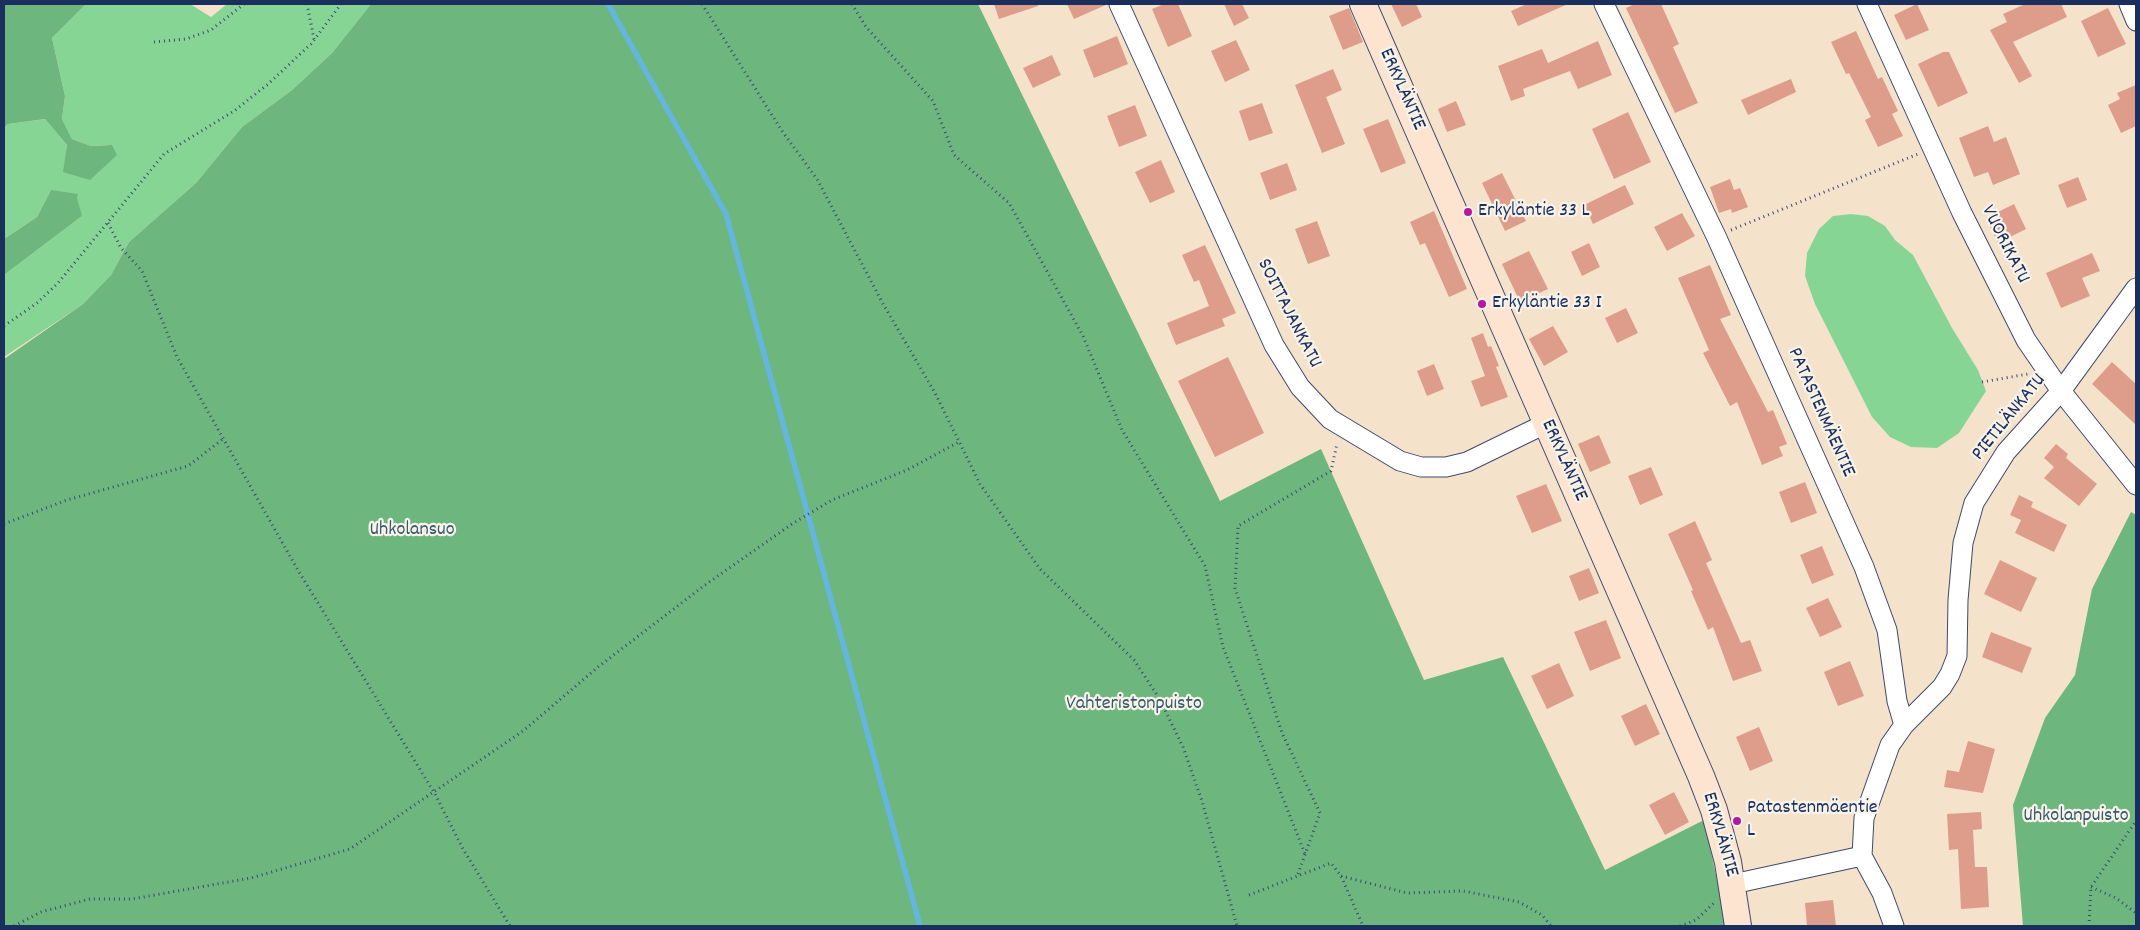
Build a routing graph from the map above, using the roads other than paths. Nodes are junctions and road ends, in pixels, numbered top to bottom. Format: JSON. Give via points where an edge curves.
{"nodes":[{"id":1,"x":1119,"y":4,"type":"edge"},
{"id":2,"x":1363,"y":4,"type":"edge"},
{"id":3,"x":1604,"y":4,"type":"edge"},
{"id":4,"x":1866,"y":4,"type":"edge"},
{"id":5,"x":2128,"y":4,"type":"edge"},
{"id":6,"x":2136,"y":21,"type":"edge"},
{"id":7,"x":2136,"y":288,"type":"edge"},
{"id":8,"x":2061,"y":391,"type":"junction"},
{"id":9,"x":1547,"y":423,"type":"junction"},
{"id":10,"x":2136,"y":486,"type":"edge"},
{"id":11,"x":1904,"y":725,"type":"junction"},
{"id":12,"x":1862,"y":856,"type":"junction"},
{"id":13,"x":1733,"y":884,"type":"junction"},
{"id":14,"x":1738,"y":926,"type":"edge"},
{"id":15,"x":1894,"y":926,"type":"edge"}],
"edges":[{"from":1,"to":9,"type":"street","name":"SOITTAJANKATU","via":[[1274,345],[1300,387],[1330,419],[1400,461],[1421,467],[1446,467],[1466,462]]},
{"from":2,"to":9,"type":"street","name":"ERKYLÄNTIE"},
{"from":3,"to":11,"type":"street","name":"PATASTENMÄENTIE","via":[[1716,236],[1864,567],[1887,630],[1897,701]]},
{"from":4,"to":8,"type":"street","name":"VUORIKATU","via":[[2026,340]]},
{"from":5,"to":6,"type":"street"},
{"from":7,"to":8,"type":"street","name":"PIETILÄNKATU"},
{"from":8,"to":10,"type":"street","name":"VUORIKATU"},
{"from":8,"to":11,"type":"street","name":"PIETILÄNKATU","via":[[2006,452],[1974,503],[1963,543],[1957,656],[1942,687]]},
{"from":9,"to":13,"type":"street","name":"ERKYLÄNTIE","via":[[1701,776],[1714,810]]},
{"from":11,"to":12,"type":"street","via":[[1890,745],[1864,818]]},
{"from":12,"to":13,"type":"street"},
{"from":12,"to":15,"type":"street"},
{"from":13,"to":14,"type":"street","name":"ERKYLÄNTIE"}]}
